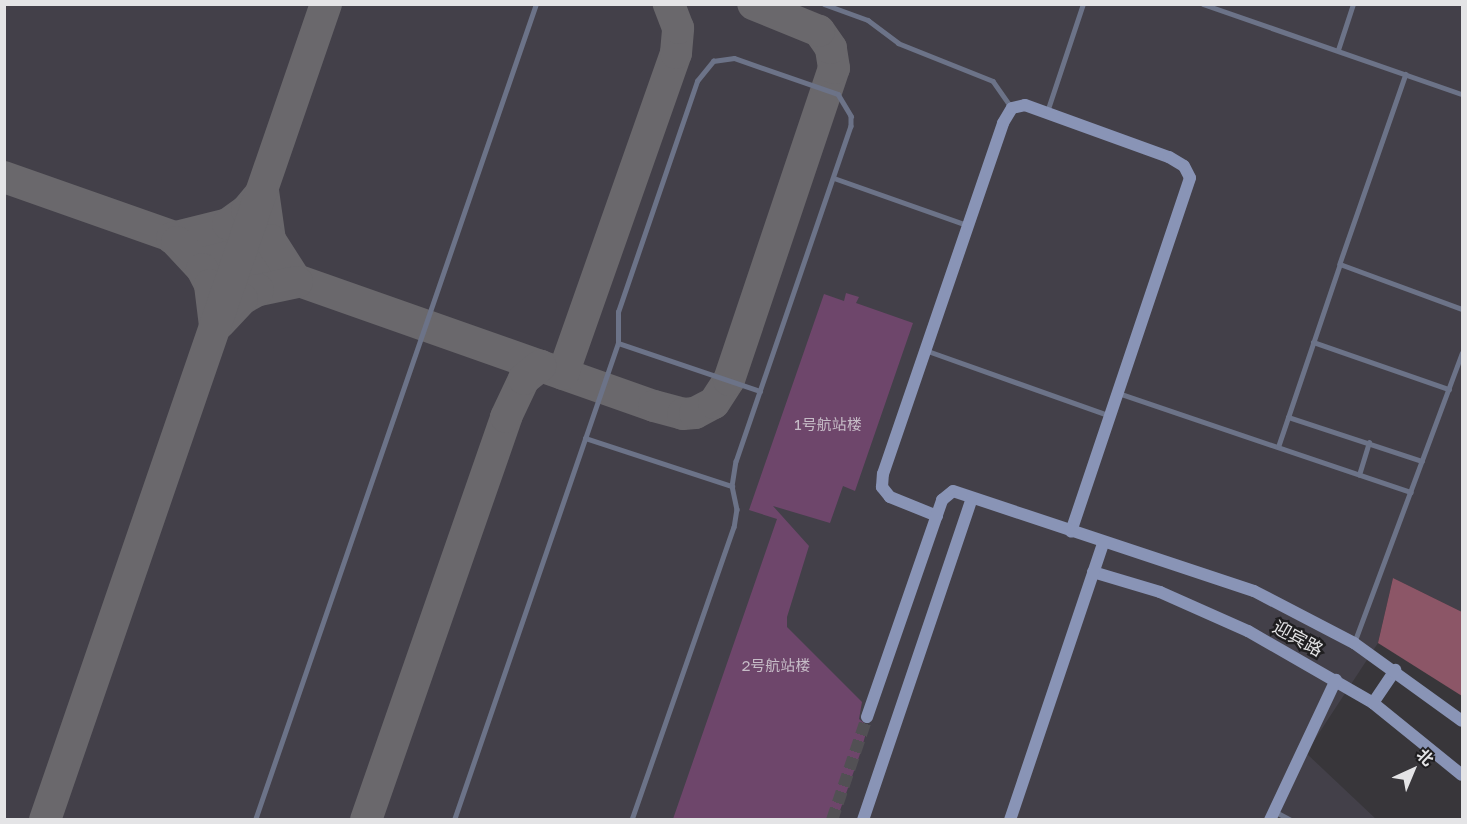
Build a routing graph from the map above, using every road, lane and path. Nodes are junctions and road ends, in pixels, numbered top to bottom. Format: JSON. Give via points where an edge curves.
{"nodes":[{"id":1,"x":536,"y":4,"type":"edge"},
{"id":2,"x":824,"y":4,"type":"edge"},
{"id":3,"x":1083,"y":4,"type":"edge"},
{"id":4,"x":1203,"y":4,"type":"edge"},
{"id":5,"x":1353,"y":4,"type":"edge"},
{"id":6,"x":1338,"y":50,"type":"junction"},
{"id":7,"x":1406,"y":74,"type":"junction"},
{"id":8,"x":1462,"y":94,"type":"edge"},
{"id":9,"x":1012,"y":108,"type":"junction"},
{"id":10,"x":1047,"y":112,"type":"junction"},
{"id":11,"x":834,"y":178,"type":"junction"},
{"id":12,"x":970,"y":226,"type":"junction"},
{"id":13,"x":1340,"y":264,"type":"junction"},
{"id":14,"x":1462,"y":309,"type":"edge"},
{"id":15,"x":1314,"y":342,"type":"junction"},
{"id":16,"x":618,"y":343,"type":"junction"},
{"id":17,"x":928,"y":351,"type":"junction"},
{"id":18,"x":1462,"y":353,"type":"edge"},
{"id":19,"x":1449,"y":389,"type":"junction"},
{"id":20,"x":760,"y":391,"type":"junction"},
{"id":21,"x":1118,"y":393,"type":"junction"},
{"id":22,"x":1111,"y":416,"type":"junction"},
{"id":23,"x":1288,"y":417,"type":"junction"},
{"id":24,"x":585,"y":438,"type":"junction"},
{"id":25,"x":1369,"y":443,"type":"junction"},
{"id":26,"x":1278,"y":447,"type":"junction"},
{"id":27,"x":1422,"y":461,"type":"junction"},
{"id":28,"x":1359,"y":475,"type":"junction"},
{"id":29,"x":732,"y":486,"type":"junction"},
{"id":30,"x":1411,"y":492,"type":"junction"},
{"id":31,"x":972,"y":498,"type":"junction"},
{"id":32,"x":937,"y":516,"type":"junction"},
{"id":33,"x":1071,"y":532,"type":"junction"},
{"id":34,"x":1103,"y":543,"type":"junction"},
{"id":35,"x":1093,"y":572,"type":"junction"},
{"id":36,"x":1354,"y":643,"type":"junction"},
{"id":37,"x":1395,"y":670,"type":"junction"},
{"id":38,"x":1336,"y":680,"type":"junction"},
{"id":39,"x":1373,"y":703,"type":"junction"},
{"id":40,"x":867,"y":717,"type":"tunnel mouth"},
{"id":41,"x":1462,"y":721,"type":"edge"},
{"id":42,"x":1462,"y":776,"type":"edge"},
{"id":43,"x":1272,"y":815,"type":"edge"},
{"id":44,"x":255,"y":819,"type":"edge"},
{"id":45,"x":454,"y":819,"type":"edge"},
{"id":46,"x":632,"y":819,"type":"edge"},
{"id":47,"x":863,"y":819,"type":"edge"},
{"id":48,"x":1010,"y":819,"type":"edge"},
{"id":49,"x":1291,"y":819,"type":"edge"}],
"edges":[{"from":1,"to":44,"type":"lane"},
{"from":2,"to":9,"type":"lane","via":[[868,21],[898,43],[993,81]]},
{"from":3,"to":10,"type":"lane"},
{"from":4,"to":6,"type":"lane"},
{"from":5,"to":6,"type":"lane"},
{"from":6,"to":7,"type":"lane"},
{"from":7,"to":8,"type":"lane"},
{"from":7,"to":13,"type":"lane"},
{"from":9,"to":10,"type":"street","via":[[1025,105]]},
{"from":9,"to":12,"type":"street","via":[[1003,123]]},
{"from":10,"to":21,"type":"street","via":[[1169,158],[1189,174]]},
{"from":11,"to":12,"type":"lane"},
{"from":11,"to":16,"type":"lane","via":[[851,126],[851,116],[838,94],[735,58],[713,61],[697,81],[618,312]]},
{"from":11,"to":20,"type":"lane"},
{"from":12,"to":17,"type":"street"},
{"from":13,"to":14,"type":"lane"},
{"from":13,"to":15,"type":"lane"},
{"from":15,"to":19,"type":"lane"},
{"from":15,"to":23,"type":"lane"},
{"from":16,"to":20,"type":"lane"},
{"from":16,"to":24,"type":"lane"},
{"from":17,"to":22,"type":"lane"},
{"from":17,"to":32,"type":"street","via":[[881,482],[890,497]]},
{"from":18,"to":19,"type":"lane"},
{"from":19,"to":27,"type":"lane"},
{"from":20,"to":29,"type":"lane","via":[[736,461]]},
{"from":21,"to":22,"type":"street"},
{"from":21,"to":26,"type":"lane"},
{"from":22,"to":33,"type":"street"},
{"from":23,"to":25,"type":"lane"},
{"from":23,"to":26,"type":"lane"},
{"from":24,"to":29,"type":"lane"},
{"from":24,"to":45,"type":"lane"},
{"from":25,"to":27,"type":"lane"},
{"from":25,"to":28,"type":"lane"},
{"from":26,"to":28,"type":"lane"},
{"from":27,"to":30,"type":"lane"},
{"from":28,"to":30,"type":"lane"},
{"from":29,"to":46,"type":"lane","via":[[737,509],[734,527]]},
{"from":30,"to":36,"type":"lane"},
{"from":31,"to":32,"type":"street","name":"迎宾路","via":[[949,492]]},
{"from":31,"to":33,"type":"street","name":"迎宾路"},
{"from":31,"to":47,"type":"street"},
{"from":32,"to":40,"type":"street"},
{"from":33,"to":34,"type":"street","name":"迎宾路"},
{"from":34,"to":35,"type":"street"},
{"from":34,"to":36,"type":"street","name":"迎宾路","via":[[1254,591]]},
{"from":35,"to":38,"type":"street","name":"迎宾路","via":[[1208,612]]},
{"from":35,"to":48,"type":"street"},
{"from":36,"to":37,"type":"street","name":"迎宾路"},
{"from":37,"to":39,"type":"street"},
{"from":37,"to":41,"type":"street","name":"迎宾路"},
{"from":38,"to":39,"type":"street","name":"迎宾路"},
{"from":38,"to":43,"type":"street"},
{"from":39,"to":42,"type":"street","name":"迎宾路"},
{"from":43,"to":49,"type":"lane"}]}
